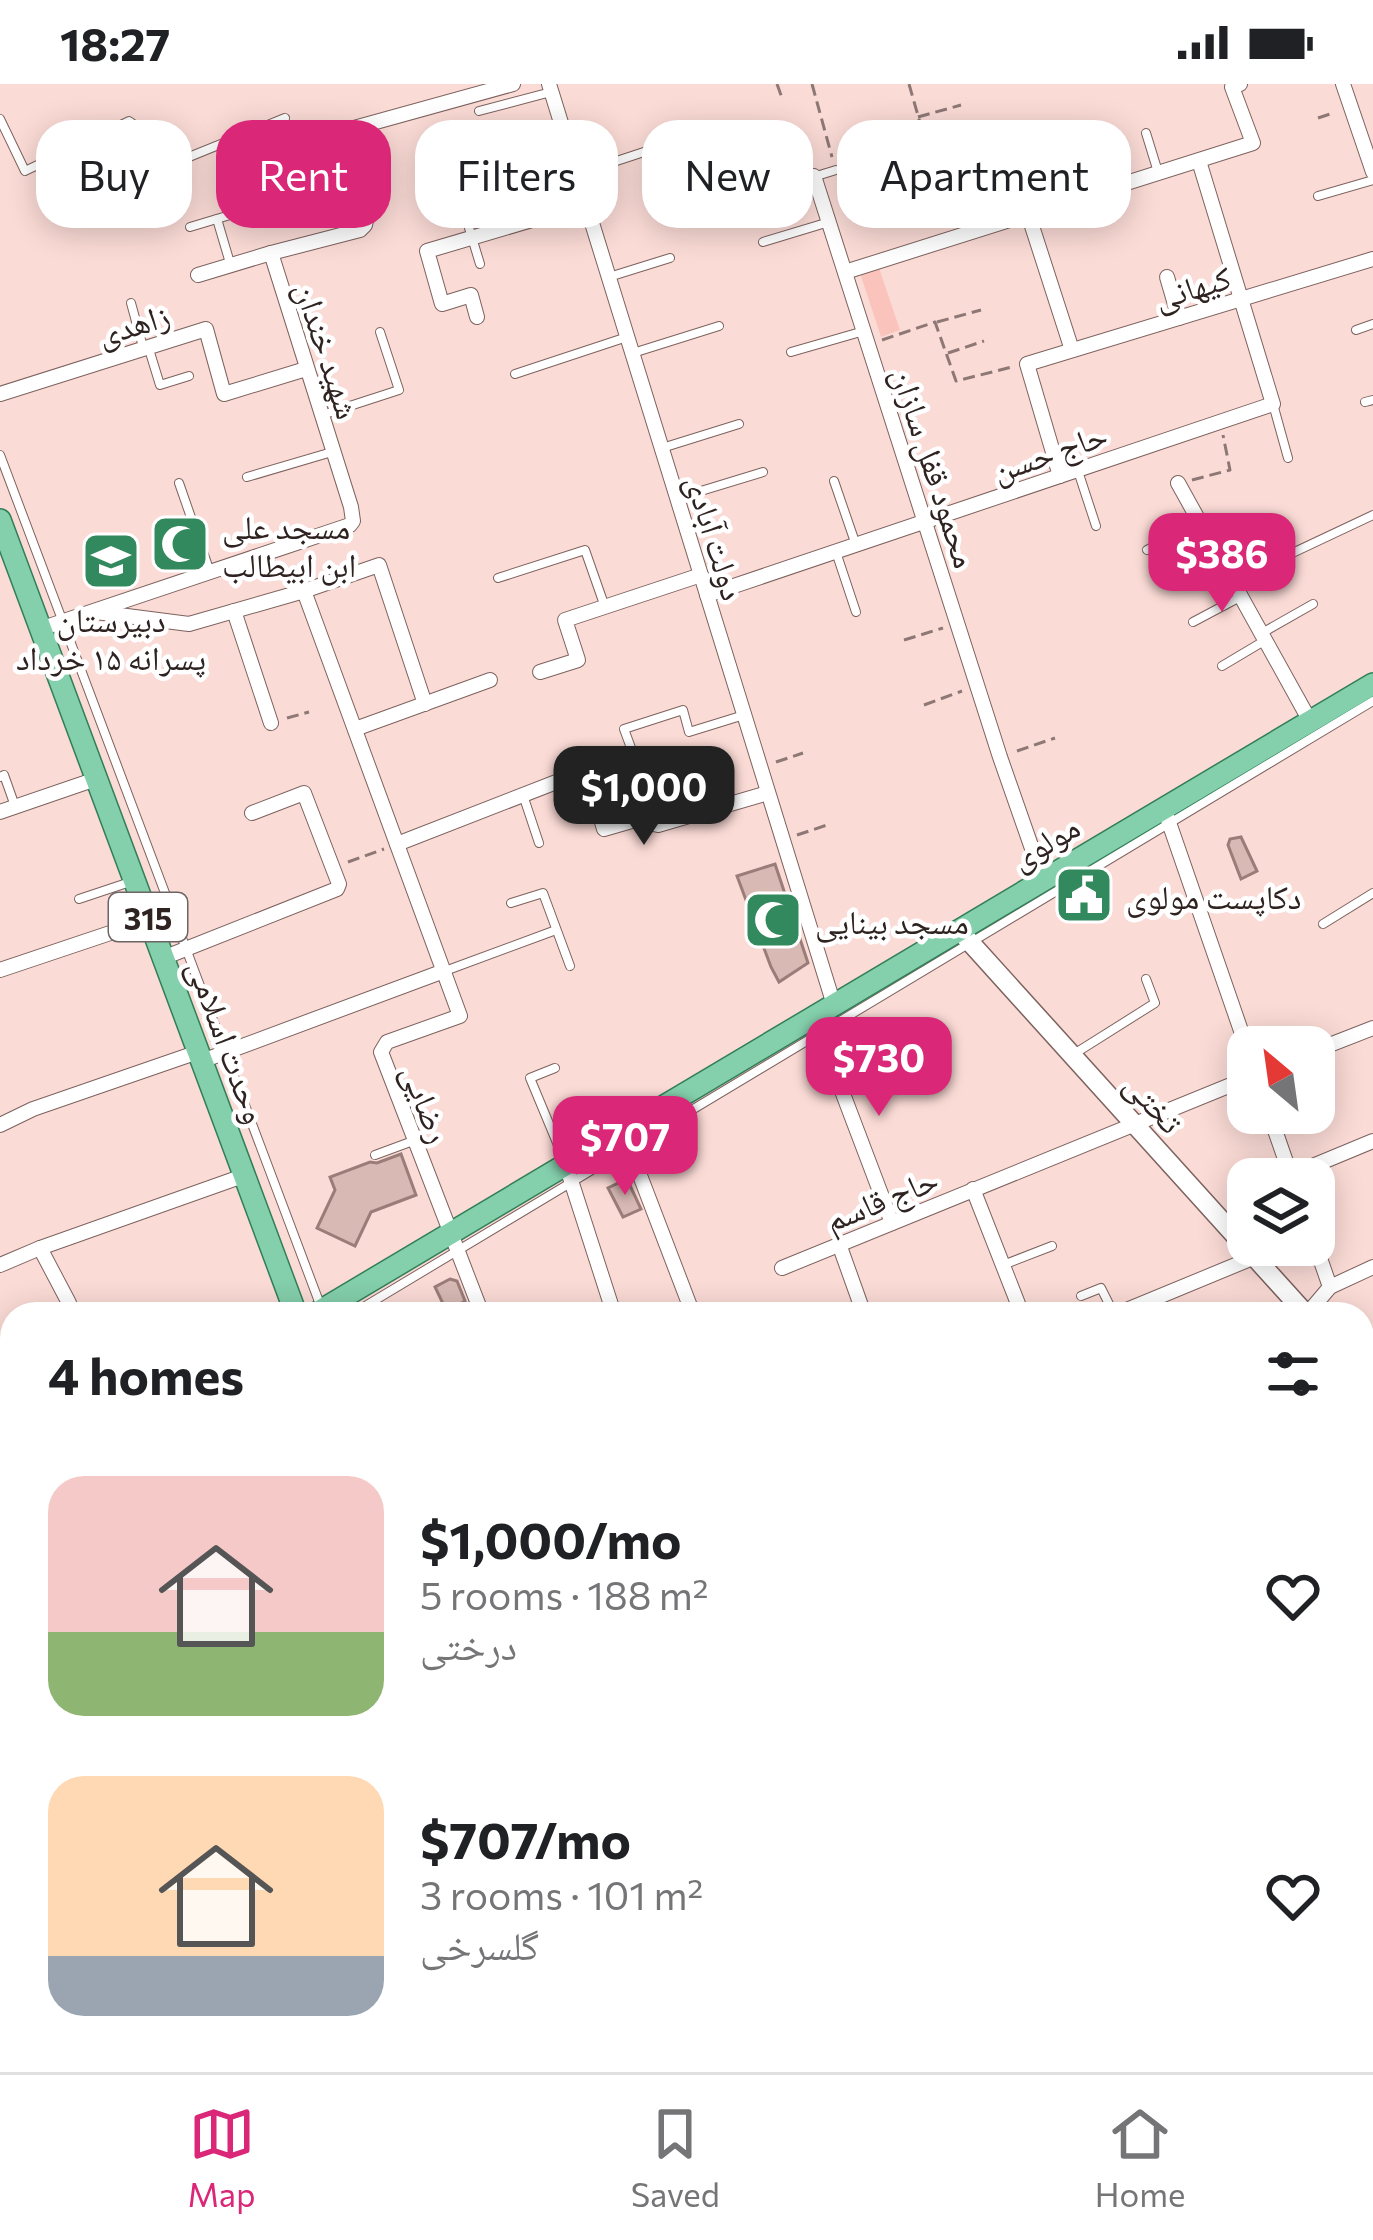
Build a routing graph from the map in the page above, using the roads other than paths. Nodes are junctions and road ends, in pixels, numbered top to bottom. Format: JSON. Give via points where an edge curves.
{"nodes":[{"id":1,"x":513,"y":84,"type":"edge"},
{"id":2,"x":1240,"y":84,"type":"edge"},
{"id":3,"x":1343,"y":84,"type":"edge"},
{"id":4,"x":550,"y":88,"type":"edge"},
{"id":5,"x":479,"y":111,"type":"dead end"},
{"id":6,"x":285,"y":118,"type":"dead end"},
{"id":7,"x":0,"y":119,"type":"edge"},
{"id":8,"x":560,"y":120,"type":"edge"},
{"id":9,"x":1146,"y":133,"type":"dead end"},
{"id":10,"x":1199,"y":160,"type":"junction"},
{"id":11,"x":1372,"y":168,"type":"edge"},
{"id":12,"x":836,"y":170,"type":"road end"},
{"id":13,"x":1158,"y":174,"type":"junction"},
{"id":14,"x":814,"y":176,"type":"joint"},
{"id":15,"x":1131,"y":182,"type":"edge"},
{"id":16,"x":1318,"y":196,"type":"dead end"},
{"id":17,"x":829,"y":222,"type":"junction"},
{"id":18,"x":220,"y":228,"type":"edge"},
{"id":19,"x":469,"y":228,"type":"edge"},
{"id":20,"x":506,"y":228,"type":"edge"},
{"id":21,"x":594,"y":228,"type":"edge"},
{"id":22,"x":986,"y":228,"type":"edge"},
{"id":23,"x":1032,"y":228,"type":"edge"},
{"id":24,"x":472,"y":238,"type":"junction"},
{"id":25,"x":763,"y":242,"type":"dead end"},
{"id":26,"x":271,"y":253,"type":"junction"},
{"id":27,"x":670,"y":258,"type":"dead end"},
{"id":28,"x":1373,"y":259,"type":"edge"},
{"id":29,"x":480,"y":264,"type":"dead end"},
{"id":30,"x":230,"y":265,"type":"junction"},
{"id":31,"x":845,"y":272,"type":"junction"},
{"id":32,"x":198,"y":274,"type":"dead end"},
{"id":33,"x":609,"y":277,"type":"junction"},
{"id":34,"x":1167,"y":278,"type":"dead end"},
{"id":35,"x":1240,"y":299,"type":"junction"},
{"id":36,"x":131,"y":303,"type":"dead end"},
{"id":37,"x":477,"y":316,"type":"dead end"},
{"id":38,"x":1179,"y":318,"type":"junction"},
{"id":39,"x":1373,"y":324,"type":"edge"},
{"id":40,"x":719,"y":326,"type":"dead end"},
{"id":41,"x":1356,"y":330,"type":"dead end"},
{"id":42,"x":380,"y":332,"type":"dead end"},
{"id":43,"x":627,"y":337,"type":"junction"},
{"id":44,"x":867,"y":338,"type":"junction"},
{"id":45,"x":145,"y":346,"type":"junction"},
{"id":46,"x":1072,"y":350,"type":"junction"},
{"id":47,"x":791,"y":352,"type":"dead end"},
{"id":48,"x":632,"y":353,"type":"junction"},
{"id":49,"x":306,"y":369,"type":"junction"},
{"id":50,"x":514,"y":374,"type":"dead end"},
{"id":51,"x":189,"y":376,"type":"dead end"},
{"id":52,"x":0,"y":394,"type":"edge"},
{"id":53,"x":1273,"y":404,"type":"junction"},
{"id":54,"x":322,"y":415,"type":"junction"},
{"id":55,"x":739,"y":424,"type":"dead end"},
{"id":56,"x":662,"y":448,"type":"junction"},
{"id":57,"x":333,"y":452,"type":"junction"},
{"id":58,"x":0,"y":455,"type":"edge"},
{"id":59,"x":1288,"y":458,"type":"dead end"},
{"id":60,"x":1078,"y":470,"type":"junction"},
{"id":61,"x":763,"y":472,"type":"dead end"},
{"id":62,"x":248,"y":476,"type":"dead end"},
{"id":63,"x":1060,"y":476,"type":"junction"},
{"id":64,"x":834,"y":481,"type":"dead end"},
{"id":65,"x":179,"y":483,"type":"dead end"},
{"id":66,"x":1178,"y":483,"type":"road end"},
{"id":67,"x":677,"y":498,"type":"junction"},
{"id":68,"x":1373,"y":515,"type":"edge"},
{"id":69,"x":0,"y":520,"type":"edge"},
{"id":70,"x":926,"y":521,"type":"junction"},
{"id":71,"x":1198,"y":523,"type":"junction"},
{"id":72,"x":1096,"y":526,"type":"dead end"},
{"id":73,"x":4,"y":545,"type":"edge"},
{"id":74,"x":856,"y":545,"type":"junction"},
{"id":75,"x":1147,"y":550,"type":"dead end"},
{"id":76,"x":836,"y":551,"type":"junction"},
{"id":77,"x":210,"y":572,"type":"junction"},
{"id":78,"x":701,"y":575,"type":"junction"},
{"id":79,"x":498,"y":578,"type":"dead end"},
{"id":80,"x":1231,"y":581,"type":"junction"},
{"id":81,"x":304,"y":591,"type":"junction"},
{"id":82,"x":707,"y":595,"type":"junction"},
{"id":83,"x":1240,"y":597,"type":"junction"},
{"id":84,"x":1313,"y":604,"type":"dead end"},
{"id":85,"x":605,"y":607,"type":"junction"},
{"id":86,"x":91,"y":611,"type":"junction"},
{"id":87,"x":234,"y":611,"type":"junction"},
{"id":88,"x":856,"y":612,"type":"dead end"},
{"id":89,"x":63,"y":621,"type":"junction"},
{"id":90,"x":1193,"y":622,"type":"dead end"},
{"id":91,"x":40,"y":629,"type":"junction"},
{"id":92,"x":1262,"y":638,"type":"junction"},
{"id":93,"x":1222,"y":666,"type":"dead end"},
{"id":94,"x":540,"y":672,"type":"dead end"},
{"id":95,"x":490,"y":680,"type":"dead end"},
{"id":96,"x":1373,"y":684,"type":"edge"},
{"id":97,"x":1373,"y":701,"type":"edge"},
{"id":98,"x":425,"y":704,"type":"junction"},
{"id":99,"x":744,"y":715,"type":"junction"},
{"id":100,"x":1310,"y":721,"type":"junction"},
{"id":101,"x":272,"y":723,"type":"dead end"},
{"id":102,"x":355,"y":729,"type":"junction"},
{"id":103,"x":634,"y":757,"type":"dead end"},
{"id":104,"x":586,"y":770,"type":"dead end"},
{"id":105,"x":676,"y":770,"type":"dead end"},
{"id":106,"x":2,"y":776,"type":"edge"},
{"id":107,"x":96,"y":779,"type":"junction"},
{"id":108,"x":564,"y":779,"type":"dead end"},
{"id":109,"x":768,"y":793,"type":"junction"},
{"id":110,"x":523,"y":795,"type":"junction"},
{"id":111,"x":8,"y":809,"type":"edge"},
{"id":112,"x":252,"y":813,"type":"dead end"},
{"id":113,"x":1167,"y":816,"type":"junction"},
{"id":114,"x":675,"y":820,"type":"junction"},
{"id":115,"x":539,"y":843,"type":"dead end"},
{"id":116,"x":397,"y":844,"type":"junction"},
{"id":117,"x":134,"y":880,"type":"junction"},
{"id":118,"x":1043,"y":880,"type":"junction"},
{"id":119,"x":1373,"y":893,"type":"edge"},
{"id":120,"x":80,"y":899,"type":"dead end"},
{"id":121,"x":511,"y":903,"type":"dead end"},
{"id":122,"x":149,"y":920,"type":"junction"},
{"id":123,"x":1323,"y":923,"type":"dead end"},
{"id":124,"x":556,"y":929,"type":"junction"},
{"id":125,"x":966,"y":937,"type":"junction"},
{"id":126,"x":187,"y":949,"type":"junction"},
{"id":127,"x":163,"y":958,"type":"junction"},
{"id":128,"x":570,"y":965,"type":"dead end"},
{"id":129,"x":0,"y":970,"type":"edge"},
{"id":130,"x":444,"y":971,"type":"junction"},
{"id":131,"x":1145,"y":979,"type":"dead end"},
{"id":132,"x":834,"y":1005,"type":"junction"},
{"id":133,"x":1239,"y":1026,"type":"edge"},
{"id":134,"x":1373,"y":1028,"type":"edge"},
{"id":135,"x":820,"y":1034,"type":"junction"},
{"id":136,"x":1335,"y":1043,"type":"edge"},
{"id":137,"x":226,"y":1052,"type":"junction"},
{"id":138,"x":1072,"y":1054,"type":"junction"},
{"id":139,"x":200,"y":1057,"type":"junction"},
{"id":140,"x":555,"y":1068,"type":"dead end"},
{"id":141,"x":1227,"y":1087,"type":"edge"},
{"id":142,"x":1135,"y":1124,"type":"junction"},
{"id":143,"x":0,"y":1125,"type":"edge"},
{"id":144,"x":626,"y":1140,"type":"junction"},
{"id":145,"x":414,"y":1141,"type":"junction"},
{"id":146,"x":1373,"y":1141,"type":"edge"},
{"id":147,"x":375,"y":1155,"type":"dead end"},
{"id":148,"x":1335,"y":1158,"type":"edge"},
{"id":149,"x":569,"y":1174,"type":"junction"},
{"id":150,"x":243,"y":1176,"type":"junction"},
{"id":151,"x":973,"y":1190,"type":"junction"},
{"id":152,"x":892,"y":1223,"type":"junction"},
{"id":153,"x":1227,"y":1226,"type":"edge"},
{"id":154,"x":454,"y":1244,"type":"junction"},
{"id":155,"x":839,"y":1244,"type":"junction"},
{"id":156,"x":1052,"y":1246,"type":"dead end"},
{"id":157,"x":40,"y":1248,"type":"junction"},
{"id":158,"x":0,"y":1265,"type":"edge"},
{"id":159,"x":1003,"y":1265,"type":"junction"},
{"id":160,"x":1237,"y":1266,"type":"edge"},
{"id":161,"x":1263,"y":1266,"type":"edge"},
{"id":162,"x":1323,"y":1266,"type":"edge"},
{"id":163,"x":1373,"y":1267,"type":"edge"},
{"id":164,"x":782,"y":1268,"type":"dead end"},
{"id":165,"x":1330,"y":1287,"type":"junction"},
{"id":166,"x":1081,"y":1296,"type":"dead end"},
{"id":167,"x":68,"y":1302,"type":"edge"},
{"id":168,"x":291,"y":1302,"type":"edge"},
{"id":169,"x":316,"y":1302,"type":"edge"},
{"id":170,"x":341,"y":1302,"type":"edge"},
{"id":171,"x":369,"y":1302,"type":"edge"},
{"id":172,"x":477,"y":1302,"type":"edge"},
{"id":173,"x":610,"y":1302,"type":"edge"},
{"id":174,"x":688,"y":1302,"type":"edge"},
{"id":175,"x":860,"y":1302,"type":"edge"},
{"id":176,"x":1017,"y":1302,"type":"edge"},
{"id":177,"x":1109,"y":1302,"type":"edge"},
{"id":178,"x":1163,"y":1302,"type":"edge"},
{"id":179,"x":1295,"y":1302,"type":"edge"},
{"id":180,"x":1317,"y":1302,"type":"edge"}],
"edges":[{"from":1,"to":26,"type":"street","name":"شهید خندان","via":[[354,128],[345,144],[365,225]]},
{"from":2,"to":10,"type":"street","via":[[1232,87],[1253,143]]},
{"from":3,"to":11,"type":"street"},
{"from":4,"to":5,"type":"lane"},
{"from":4,"to":8,"type":"street","name":"دولت آبادی"},
{"from":6,"to":7,"type":"lane","via":[[184,159],[129,121],[25,170]]},
{"from":9,"to":13,"type":"lane"},
{"from":10,"to":13,"type":"street"},
{"from":10,"to":35,"type":"street"},
{"from":11,"to":16,"type":"lane"},
{"from":12,"to":14,"type":"lane"},
{"from":13,"to":15,"type":"street"},
{"from":14,"to":17,"type":"street","name":"محمود قفل سازان"},
{"from":17,"to":25,"type":"lane"},
{"from":17,"to":31,"type":"street","name":"محمود قفل سازان"},
{"from":18,"to":30,"type":"lane"},
{"from":19,"to":24,"type":"lane"},
{"from":20,"to":24,"type":"street"},
{"from":21,"to":33,"type":"street","name":"دولت آبادی"},
{"from":22,"to":31,"type":"street"},
{"from":23,"to":46,"type":"street"},
{"from":24,"to":29,"type":"lane"},
{"from":24,"to":37,"type":"street","via":[[427,251],[442,304],[471,295]]},
{"from":26,"to":30,"type":"street"},
{"from":26,"to":49,"type":"street","name":"شهید خندان"},
{"from":27,"to":33,"type":"lane"},
{"from":28,"to":35,"type":"street","name":"کیهانی"},
{"from":30,"to":32,"type":"street"},
{"from":31,"to":44,"type":"street","name":"محمود قفل سازان"},
{"from":33,"to":43,"type":"street","name":"دولت آبادی"},
{"from":34,"to":38,"type":"street"},
{"from":35,"to":38,"type":"street","name":"کیهانی"},
{"from":35,"to":53,"type":"street"},
{"from":36,"to":45,"type":"lane"},
{"from":38,"to":46,"type":"street","name":"کیهانی"},
{"from":39,"to":41,"type":"lane"},
{"from":40,"to":48,"type":"lane"},
{"from":42,"to":54,"type":"lane","via":[[399,389]]},
{"from":43,"to":48,"type":"street","name":"دولت آبادی"},
{"from":43,"to":50,"type":"lane"},
{"from":44,"to":47,"type":"lane"},
{"from":44,"to":70,"type":"street","name":"محمود قفل سازان"},
{"from":45,"to":49,"type":"street","name":"زاهدی","via":[[206,329],[224,394]]},
{"from":45,"to":51,"type":"lane","via":[[160,385]]},
{"from":45,"to":52,"type":"street","name":"زاهدی"},
{"from":46,"to":63,"type":"street","name":"کیهانی","via":[[1027,364]]},
{"from":48,"to":56,"type":"street","name":"دولت آبادی"},
{"from":49,"to":54,"type":"street","name":"شهید خندان"},
{"from":53,"to":59,"type":"lane"},
{"from":53,"to":60,"type":"street","name":"حاج حسن"},
{"from":54,"to":57,"type":"street","name":"شهید خندان"},
{"from":55,"to":56,"type":"lane"},
{"from":56,"to":67,"type":"street","name":"دولت آبادی"},
{"from":57,"to":62,"type":"lane"},
{"from":57,"to":77,"type":"street","name":"شهید خندان","via":[[350,525]]},
{"from":58,"to":89,"type":"lane"},
{"from":60,"to":63,"type":"street","name":"حاج حسن"},
{"from":60,"to":72,"type":"lane"},
{"from":61,"to":67,"type":"lane"},
{"from":63,"to":70,"type":"street","name":"حاج حسن"},
{"from":64,"to":74,"type":"lane"},
{"from":65,"to":77,"type":"lane"},
{"from":66,"to":71,"type":"street"},
{"from":67,"to":78,"type":"street","name":"دولت آبادی"},
{"from":68,"to":80,"type":"lane"},
{"from":69,"to":73,"type":"main road","name":"وحدت اسلامی","number":"315"},
{"from":70,"to":74,"type":"street","name":"حاج حسن"},
{"from":70,"to":118,"type":"street","name":"محمود قفل سازان"},
{"from":71,"to":75,"type":"lane"},
{"from":71,"to":80,"type":"street"},
{"from":73,"to":91,"type":"main road","name":"وحدت اسلامی","number":"315"},
{"from":74,"to":76,"type":"street","name":"حاج حسن"},
{"from":76,"to":82,"type":"street","name":"حاج حسن"},
{"from":76,"to":88,"type":"lane"},
{"from":77,"to":86,"type":"street","name":"شهید خندان"},
{"from":78,"to":82,"type":"street","name":"دولت آبادی"},
{"from":78,"to":85,"type":"street"},
{"from":79,"to":85,"type":"lane","via":[[585,550]]},
{"from":80,"to":83,"type":"street"},
{"from":81,"to":87,"type":"street"},
{"from":81,"to":98,"type":"street","via":[[379,565]]},
{"from":81,"to":102,"type":"street"},
{"from":82,"to":99,"type":"street","name":"دولت آبادی"},
{"from":83,"to":90,"type":"lane"},
{"from":83,"to":92,"type":"street"},
{"from":84,"to":92,"type":"lane"},
{"from":85,"to":94,"type":"street","via":[[566,620],[578,660]]},
{"from":86,"to":87,"type":"street","via":[[189,624]]},
{"from":86,"to":89,"type":"street","name":"شهید خندان"},
{"from":87,"to":101,"type":"street"},
{"from":89,"to":91,"type":"street","name":"شهید خندان"},
{"from":89,"to":126,"type":"lane"},
{"from":91,"to":107,"type":"main road","name":"وحدت اسلامی","number":"315"},
{"from":92,"to":93,"type":"lane"},
{"from":92,"to":100,"type":"street"},
{"from":95,"to":98,"type":"street"},
{"from":96,"to":100,"type":"main road","name":"مولوی"},
{"from":97,"to":113,"type":"lane"},
{"from":98,"to":102,"type":"street"},
{"from":99,"to":103,"type":"lane","via":[[689,732],[683,710],[624,729]]},
{"from":99,"to":109,"type":"street","name":"دولت آبادی"},
{"from":100,"to":113,"type":"main road","name":"مولوی"},
{"from":102,"to":116,"type":"street"},
{"from":104,"to":114,"type":"street","via":[[604,829]]},
{"from":105,"to":114,"type":"lane","via":[[662,776]]},
{"from":106,"to":111,"type":"lane"},
{"from":107,"to":111,"type":"street"},
{"from":107,"to":117,"type":"main road","name":"وحدت اسلامی","number":"315"},
{"from":108,"to":110,"type":"street"},
{"from":109,"to":114,"type":"street"},
{"from":109,"to":132,"type":"street","name":"دولت آبادی"},
{"from":110,"to":115,"type":"lane"},
{"from":110,"to":116,"type":"street"},
{"from":112,"to":126,"type":"street","via":[[304,794],[339,884]]},
{"from":113,"to":118,"type":"main road","name":"مولوی"},
{"from":113,"to":125,"type":"lane"},
{"from":113,"to":133,"type":"street"},
{"from":116,"to":130,"type":"street"},
{"from":117,"to":120,"type":"lane"},
{"from":117,"to":122,"type":"main road","name":"وحدت اسلامی","number":"315"},
{"from":118,"to":125,"type":"main road","name":"مولوی"},
{"from":119,"to":123,"type":"lane"},
{"from":121,"to":124,"type":"lane","via":[[543,893]]},
{"from":122,"to":127,"type":"main road","name":"وحدت اسلامی","number":"315"},
{"from":122,"to":129,"type":"street"},
{"from":124,"to":128,"type":"lane"},
{"from":124,"to":130,"type":"lane"},
{"from":125,"to":132,"type":"main road","name":"مولوی"},
{"from":125,"to":135,"type":"lane"},
{"from":125,"to":138,"type":"main road","name":"تختی"},
{"from":126,"to":127,"type":"street"},
{"from":126,"to":137,"type":"lane"},
{"from":127,"to":139,"type":"main road","name":"وحدت اسلامی","number":"315"},
{"from":130,"to":137,"type":"street"},
{"from":130,"to":145,"type":"street","name":"رضایی","via":[[460,1016],[388,1042],[381,1052]]},
{"from":131,"to":138,"type":"lane","via":[[1155,1003]]},
{"from":132,"to":144,"type":"main road","name":"مولوی"},
{"from":134,"to":136,"type":"street"},
{"from":135,"to":144,"type":"lane"},
{"from":135,"to":152,"type":"street"},
{"from":137,"to":139,"type":"street"},
{"from":137,"to":169,"type":"lane"},
{"from":138,"to":142,"type":"main road","name":"تختی"},
{"from":139,"to":143,"type":"street"},
{"from":139,"to":150,"type":"main road","name":"وحدت اسلامی","number":"315"},
{"from":140,"to":149,"type":"lane","via":[[530,1078]]},
{"from":141,"to":142,"type":"street","name":"حاج قاسم"},
{"from":142,"to":151,"type":"street","name":"حاج قاسم"},
{"from":142,"to":153,"type":"main road","name":"تختی"},
{"from":144,"to":149,"type":"main road","name":"مولوی"},
{"from":144,"to":174,"type":"street"},
{"from":145,"to":147,"type":"lane"},
{"from":145,"to":154,"type":"street","name":"رضایی"},
{"from":146,"to":148,"type":"street"},
{"from":149,"to":154,"type":"main road","name":"مولوی"},
{"from":149,"to":173,"type":"street"},
{"from":150,"to":157,"type":"street"},
{"from":150,"to":168,"type":"main road","name":"وحدت اسلامی","number":"315"},
{"from":151,"to":152,"type":"street","name":"حاج قاسم"},
{"from":151,"to":159,"type":"street"},
{"from":152,"to":155,"type":"street","name":"حاج قاسم"},
{"from":154,"to":170,"type":"main road","name":"مولوی"},
{"from":154,"to":171,"type":"lane"},
{"from":154,"to":172,"type":"street","name":"رضایی"},
{"from":155,"to":164,"type":"street","name":"حاج قاسم"},
{"from":155,"to":175,"type":"street"},
{"from":156,"to":159,"type":"lane"},
{"from":157,"to":158,"type":"street"},
{"from":157,"to":167,"type":"street"},
{"from":159,"to":176,"type":"street"},
{"from":160,"to":178,"type":"street"},
{"from":161,"to":179,"type":"main road","name":"تختی"},
{"from":162,"to":165,"type":"street"},
{"from":163,"to":165,"type":"street"},
{"from":165,"to":180,"type":"street"},
{"from":166,"to":177,"type":"lane","via":[[1101,1288]]}]}
